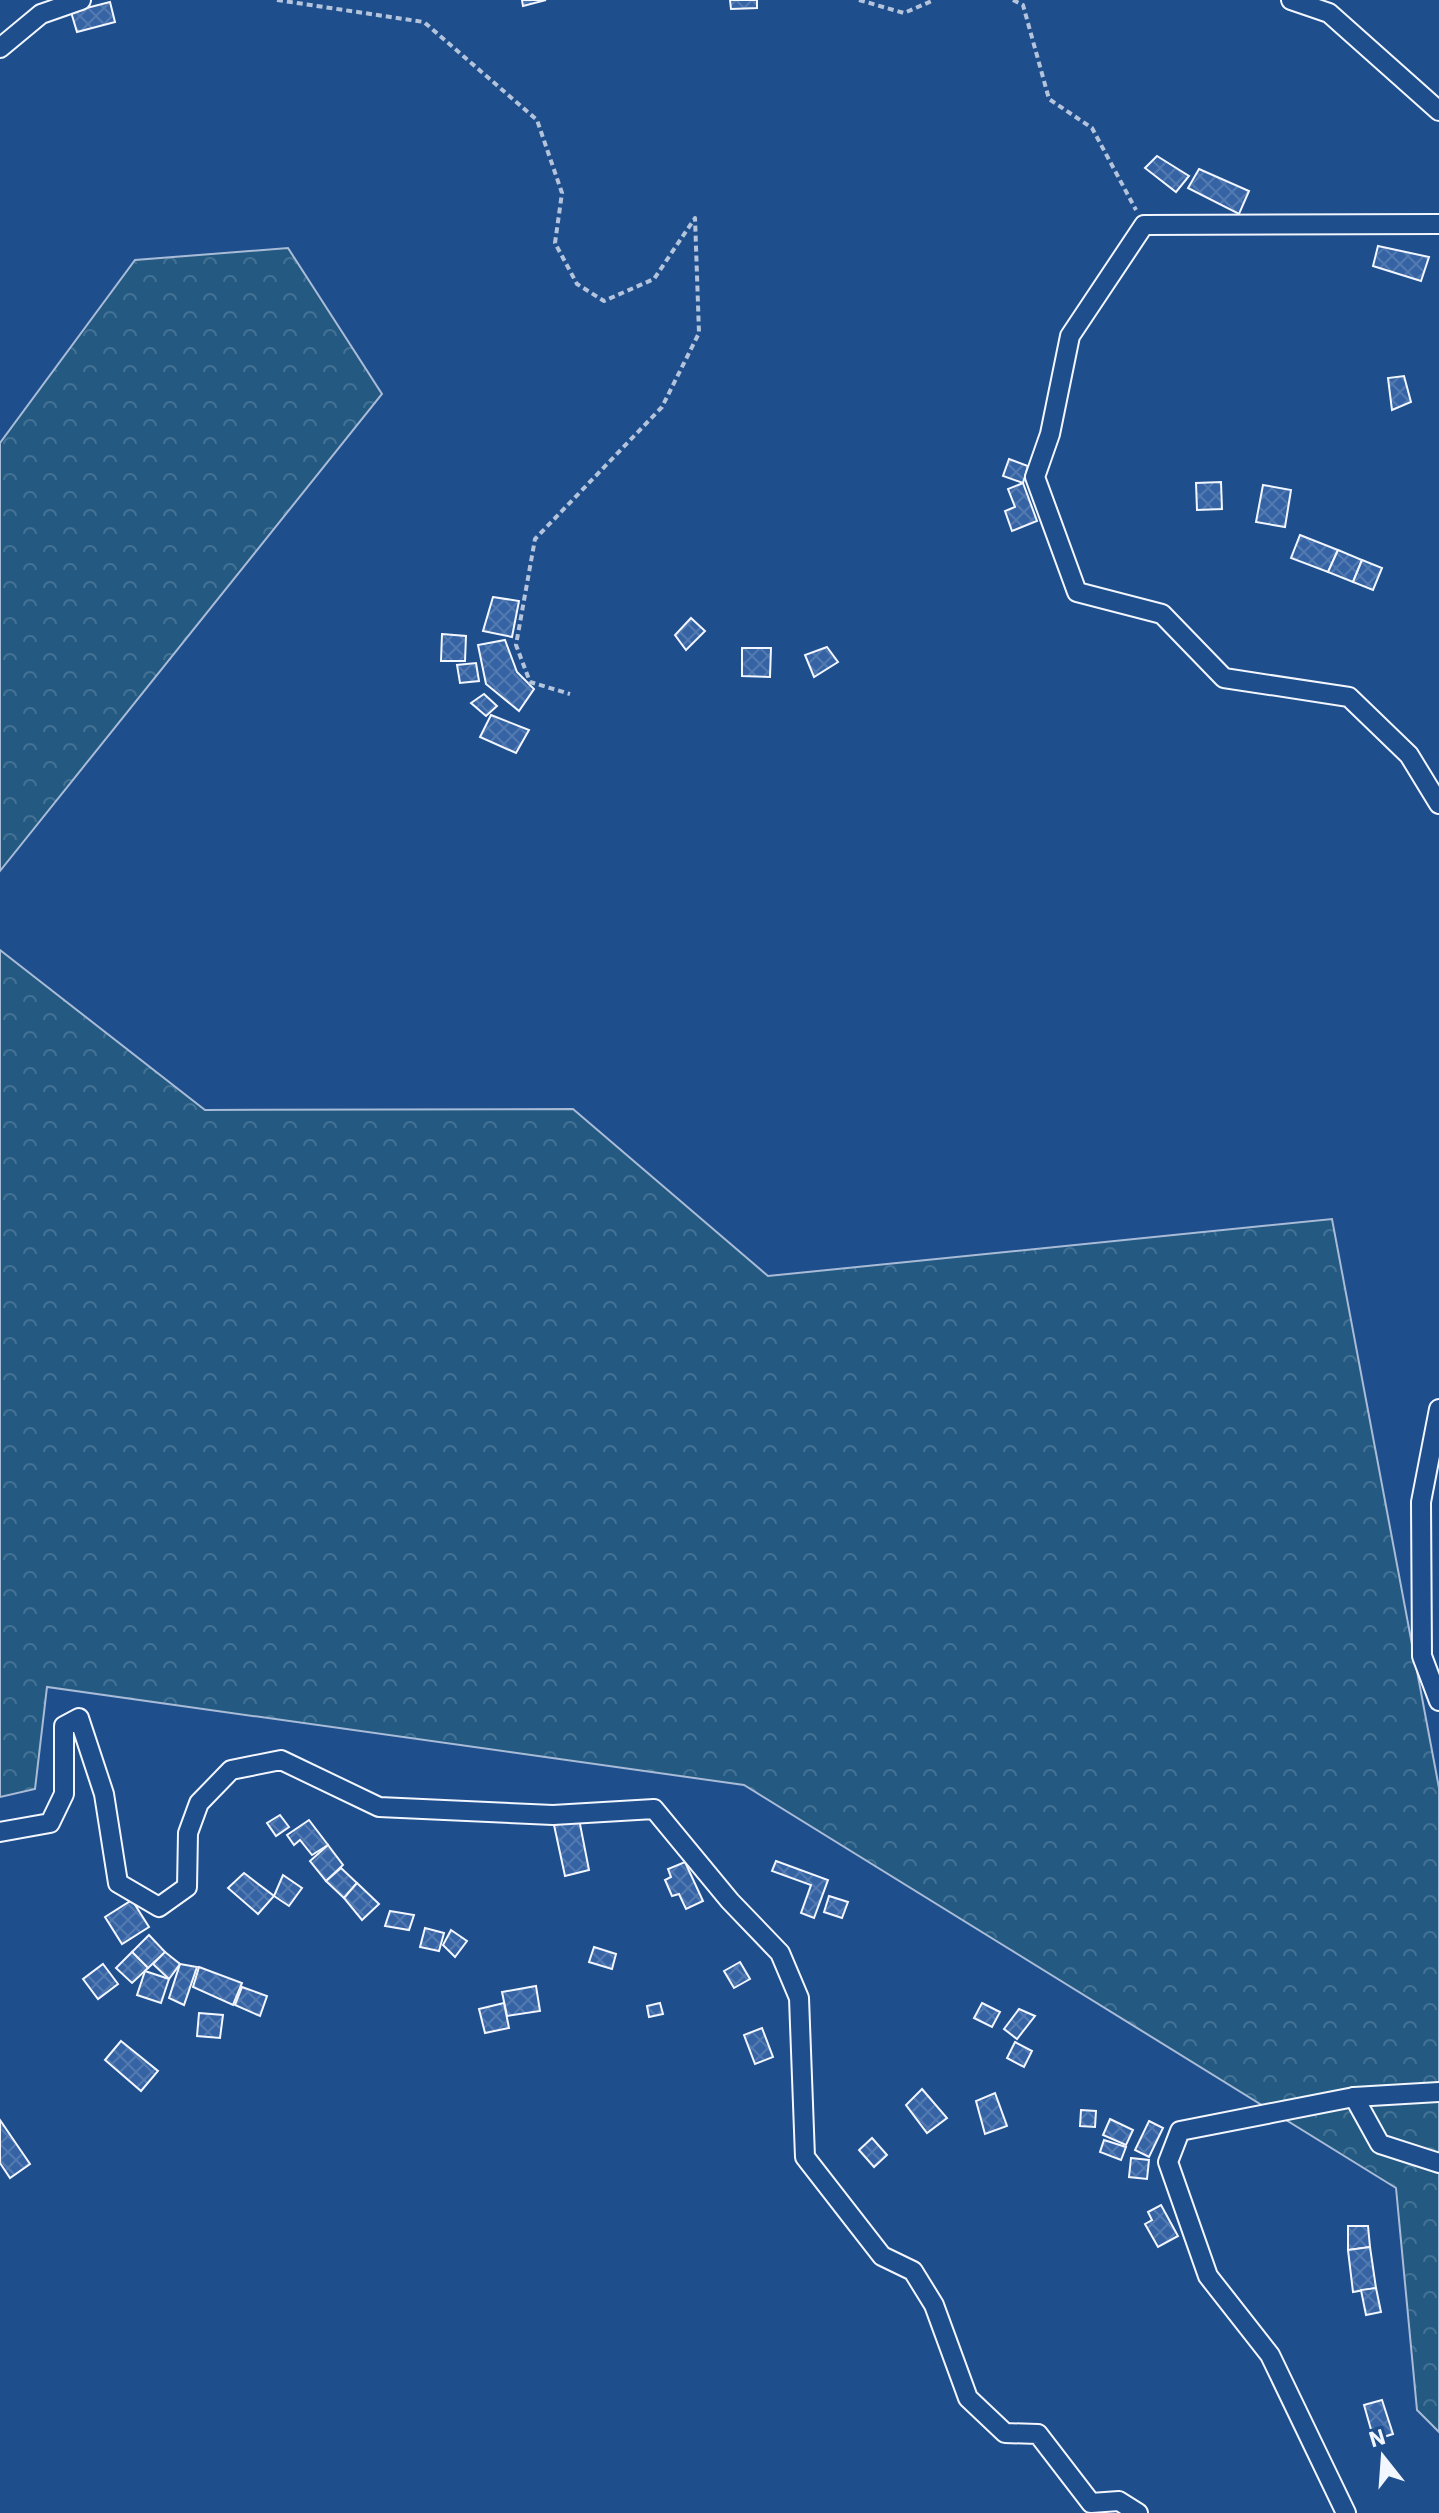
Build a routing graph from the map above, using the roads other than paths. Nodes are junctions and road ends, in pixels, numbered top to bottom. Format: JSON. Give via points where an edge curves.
{"nodes":[{"id":1,"x":81,"y":0,"type":"edge"},
{"id":2,"x":1291,"y":0,"type":"edge"},
{"id":3,"x":0,"y":48,"type":"edge"},
{"id":4,"x":1439,"y":111,"type":"edge"},
{"id":5,"x":1439,"y":224,"type":"edge"},
{"id":6,"x":1439,"y":804,"type":"edge"},
{"id":7,"x":1439,"y":1409,"type":"edge"},
{"id":8,"x":1439,"y":1701,"type":"edge"},
{"id":9,"x":0,"y":1832,"type":"edge"},
{"id":10,"x":1439,"y":2092,"type":"edge"},
{"id":11,"x":1354,"y":2097,"type":"junction"},
{"id":12,"x":1439,"y":2163,"type":"edge"},
{"id":13,"x":1138,"y":2513,"type":"edge"},
{"id":14,"x":1346,"y":2513,"type":"edge"}],
"edges":[{"from":1,"to":3,"type":"street","via":[[41,14]]},
{"from":2,"to":4,"type":"street","via":[[1329,13]]},
{"from":5,"to":6,"type":"street","via":[[1144,225],[1070,336],[1050,434],[1035,477],[1077,592],[1162,614],[1224,678],[1349,697],[1409,755]]},
{"from":7,"to":8,"type":"street","via":[[1421,1502],[1422,1656]]},
{"from":9,"to":13,"type":"street","via":[[50,1823],[64,1794],[64,1726],[79,1718],[104,1794],[118,1883],[159,1907],[187,1887],[188,1833],[199,1803],[231,1770],[281,1760],[379,1807],[553,1815],[654,1809],[780,1953],[799,1998],[805,2157],[882,2256],[913,2271],[934,2305],[968,2398],[1005,2433],[1038,2434],[1091,2503],[1119,2501]]},
{"from":10,"to":11,"type":"street"},
{"from":11,"to":12,"type":"street","via":[[1380,2144]]},
{"from":11,"to":14,"type":"street","via":[[1180,2131],[1168,2162],[1208,2276],[1270,2355]]}]}
